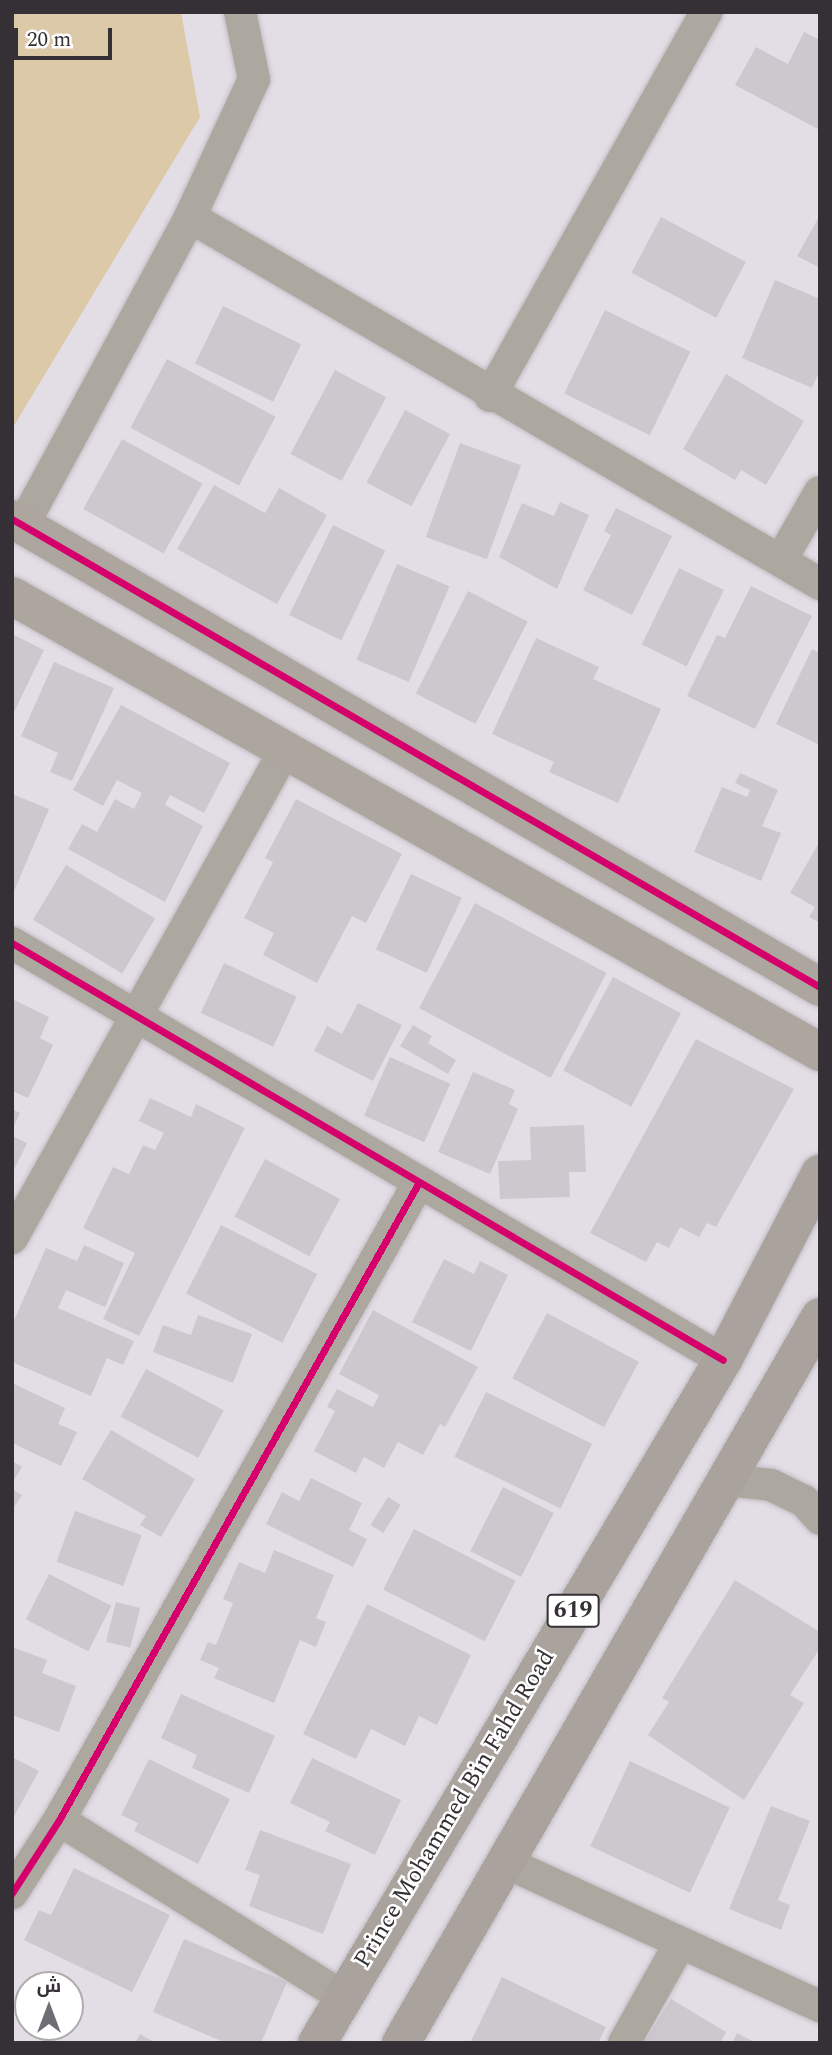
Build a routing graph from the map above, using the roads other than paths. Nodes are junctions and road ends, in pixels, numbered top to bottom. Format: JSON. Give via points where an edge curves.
{"nodes":[{"id":1,"x":240,"y":12,"type":"edge"},
{"id":2,"x":706,"y":12,"type":"edge"},
{"id":3,"x":190,"y":217,"type":"junction"},
{"id":4,"x":490,"y":396,"type":"junction"},
{"id":5,"x":820,"y":492,"type":"edge"},
{"id":6,"x":18,"y":522,"type":"edge"},
{"id":7,"x":781,"y":560,"type":"junction"},
{"id":8,"x":820,"y":584,"type":"edge"},
{"id":9,"x":12,"y":596,"type":"edge"},
{"id":10,"x":285,"y":750,"type":"junction"},
{"id":11,"x":12,"y":943,"type":"edge"},
{"id":12,"x":820,"y":987,"type":"edge"},
{"id":13,"x":135,"y":1015,"type":"junction"},
{"id":14,"x":820,"y":1052,"type":"edge"},
{"id":15,"x":820,"y":1174,"type":"edge"},
{"id":16,"x":418,"y":1184,"type":"junction"},
{"id":17,"x":12,"y":1238,"type":"edge"},
{"id":18,"x":820,"y":1317,"type":"edge"},
{"id":19,"x":723,"y":1360,"type":"junction"},
{"id":20,"x":726,"y":1480,"type":"junction"},
{"id":21,"x":820,"y":1519,"type":"edge"},
{"id":22,"x":59,"y":1820,"type":"junction"},
{"id":23,"x":507,"y":1863,"type":"junction"},
{"id":24,"x":12,"y":1893,"type":"edge"},
{"id":25,"x":679,"y":1945,"type":"junction"},
{"id":26,"x":343,"y":1997,"type":"junction"},
{"id":27,"x":820,"y":2006,"type":"edge"},
{"id":28,"x":317,"y":2043,"type":"edge"},
{"id":29,"x":401,"y":2043,"type":"edge"},
{"id":30,"x":624,"y":2043,"type":"edge"}],
"edges":[{"from":1,"to":3,"type":"street","via":[[254,79]]},
{"from":2,"to":4,"type":"street"},
{"from":3,"to":4,"type":"street"},
{"from":3,"to":6,"type":"street"},
{"from":4,"to":7,"type":"street"},
{"from":5,"to":7,"type":"street"},
{"from":6,"to":12,"type":"street"},
{"from":7,"to":8,"type":"street"},
{"from":9,"to":10,"type":"street"},
{"from":10,"to":13,"type":"street"},
{"from":10,"to":14,"type":"street"},
{"from":11,"to":13,"type":"street"},
{"from":13,"to":16,"type":"street"},
{"from":13,"to":17,"type":"street"},
{"from":15,"to":19,"type":"highway","name":"Prince Mohammed Bin Fahd Road","number":"619"},
{"from":16,"to":19,"type":"street"},
{"from":16,"to":22,"type":"street"},
{"from":18,"to":20,"type":"highway","number":"619"},
{"from":19,"to":26,"type":"highway","name":"Prince Mohammed Bin Fahd Road","number":"619"},
{"from":20,"to":21,"type":"street","via":[[771,1485],[804,1501]]},
{"from":20,"to":23,"type":"highway","number":"619"},
{"from":22,"to":24,"type":"street"},
{"from":22,"to":26,"type":"street"},
{"from":23,"to":25,"type":"street"},
{"from":23,"to":29,"type":"highway","number":"619"},
{"from":25,"to":27,"type":"street"},
{"from":25,"to":30,"type":"street"},
{"from":26,"to":28,"type":"highway","name":"Prince Mohammed Bin Fahd Road","number":"619"}]}
